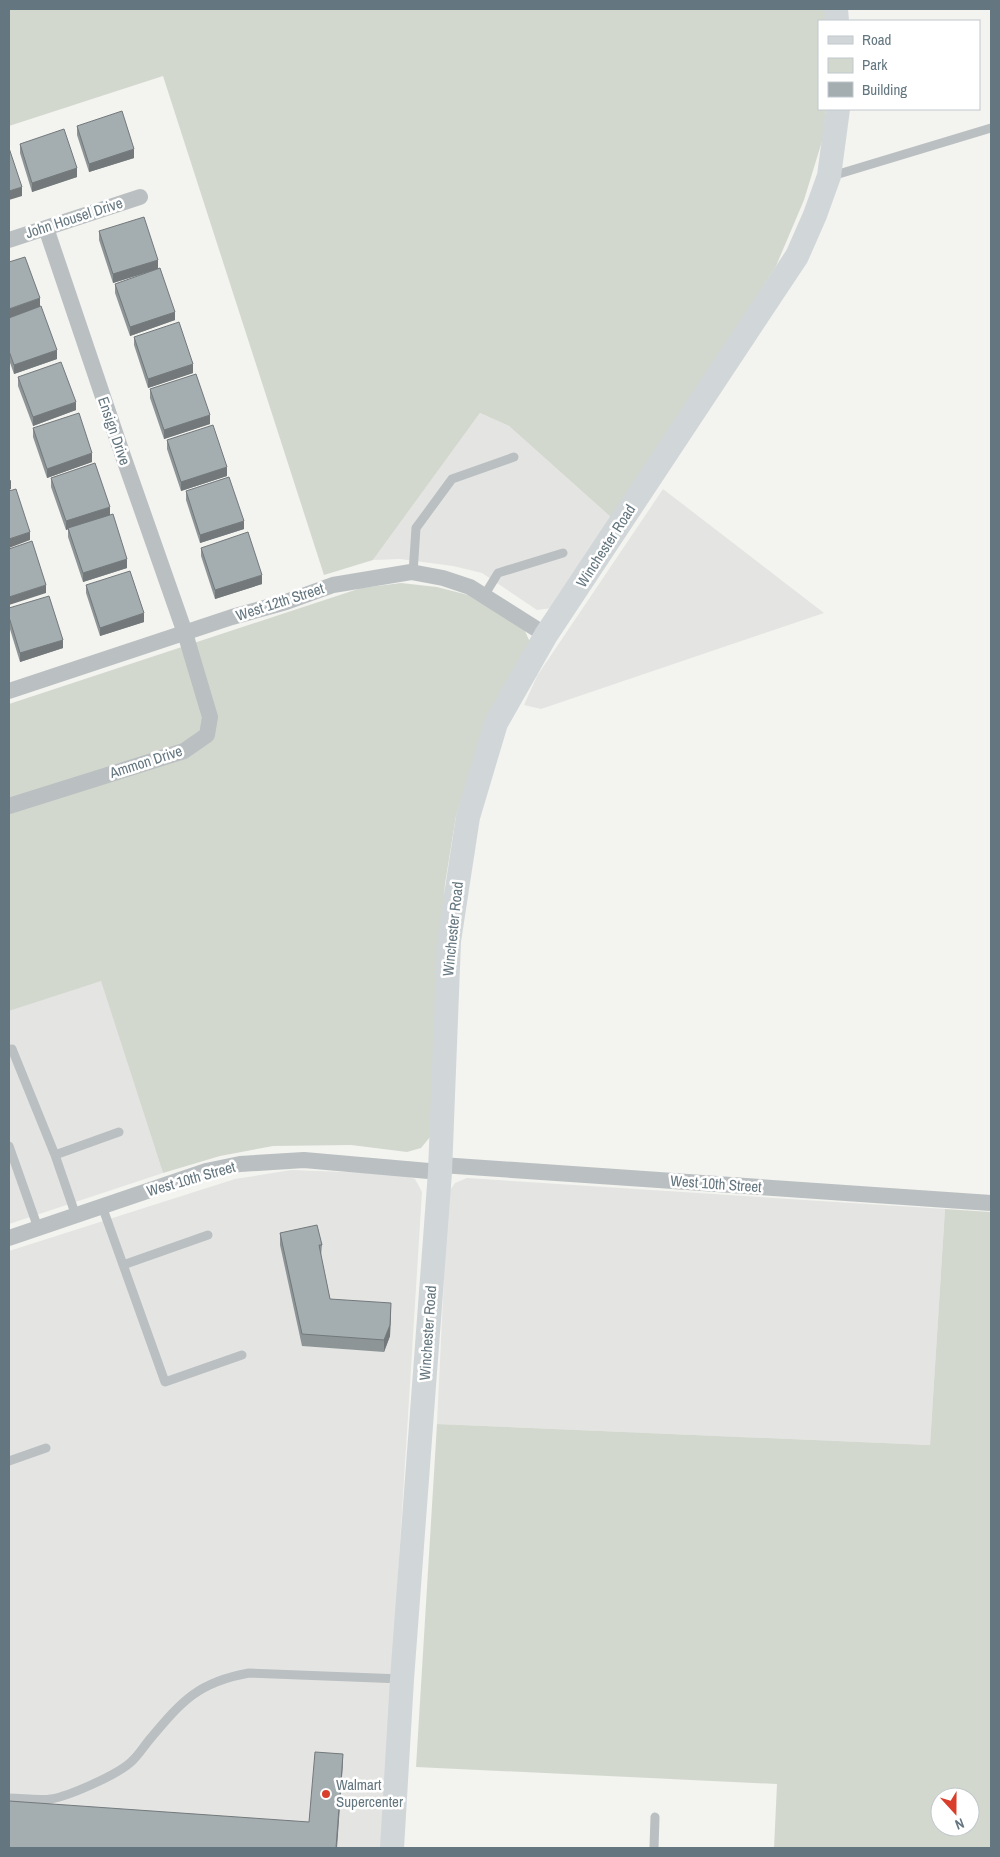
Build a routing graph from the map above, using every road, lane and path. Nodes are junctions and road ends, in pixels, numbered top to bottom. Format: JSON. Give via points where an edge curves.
{"nodes":[{"id":1,"x":838,"y":110,"type":"edge"},
{"id":2,"x":991,"y":128,"type":"edge"},
{"id":3,"x":829,"y":176,"type":"junction"},
{"id":4,"x":140,"y":197,"type":"dead end"},
{"id":5,"x":46,"y":228,"type":"junction"},
{"id":6,"x":9,"y":240,"type":"edge"},
{"id":7,"x":514,"y":457,"type":"dead end"},
{"id":8,"x":563,"y":553,"type":"dead end"},
{"id":9,"x":413,"y":573,"type":"junction"},
{"id":10,"x":484,"y":596,"type":"junction"},
{"id":11,"x":185,"y":633,"type":"junction"},
{"id":12,"x":546,"y":635,"type":"junction"},
{"id":13,"x":9,"y":692,"type":"edge"},
{"id":14,"x":9,"y":806,"type":"edge"},
{"id":15,"x":12,"y":1048,"type":"dead end"},
{"id":16,"x":119,"y":1132,"type":"dead end"},
{"id":17,"x":9,"y":1146,"type":"edge"},
{"id":18,"x":55,"y":1155,"type":"junction"},
{"id":19,"x":440,"y":1168,"type":"junction"},
{"id":20,"x":991,"y":1203,"type":"edge"},
{"id":21,"x":102,"y":1206,"type":"junction"},
{"id":22,"x":76,"y":1216,"type":"junction"},
{"id":23,"x":38,"y":1228,"type":"junction"},
{"id":24,"x":208,"y":1235,"type":"dead end"},
{"id":25,"x":9,"y":1238,"type":"edge"},
{"id":26,"x":123,"y":1266,"type":"junction"},
{"id":27,"x":242,"y":1355,"type":"dead end"},
{"id":28,"x":46,"y":1448,"type":"dead end"},
{"id":29,"x":9,"y":1461,"type":"edge"},
{"id":30,"x":402,"y":1679,"type":"junction"},
{"id":31,"x":9,"y":1798,"type":"edge"},
{"id":32,"x":655,"y":1817,"type":"dead end"},
{"id":33,"x":392,"y":1848,"type":"edge"},
{"id":34,"x":654,"y":1848,"type":"edge"}],
"edges":[{"from":1,"to":3,"type":"street","name":"Winchester Road"},
{"from":2,"to":3,"type":"lane"},
{"from":3,"to":12,"type":"street","name":"Winchester Road","via":[[797,256]]},
{"from":4,"to":5,"type":"street","name":"John Housel Drive"},
{"from":5,"to":6,"type":"street","name":"John Housel Drive"},
{"from":5,"to":11,"type":"street","name":"Ensign Drive"},
{"from":7,"to":9,"type":"lane","via":[[452,479],[416,528]]},
{"from":8,"to":10,"type":"lane","via":[[498,573]]},
{"from":9,"to":10,"type":"street","name":"West 12th Street","via":[[448,579]]},
{"from":9,"to":11,"type":"street","name":"West 12th Street","via":[[333,585]]},
{"from":10,"to":12,"type":"street","name":"West 12th Street"},
{"from":11,"to":13,"type":"street","name":"West 12th Street"},
{"from":11,"to":14,"type":"street","name":"Ammon Drive","via":[[210,717],[207,735],[184,751]]},
{"from":12,"to":19,"type":"street","name":"Winchester Road","via":[[496,723],[468,818],[448,941]]},
{"from":15,"to":18,"type":"lane"},
{"from":16,"to":18,"type":"lane"},
{"from":17,"to":23,"type":"lane"},
{"from":18,"to":22,"type":"lane"},
{"from":19,"to":20,"type":"street","name":"West 10th Street"},
{"from":19,"to":21,"type":"street","name":"West 10th Street","via":[[304,1160],[240,1164],[206,1171]]},
{"from":19,"to":30,"type":"street","name":"Winchester Road"},
{"from":21,"to":22,"type":"street","name":"West 10th Street"},
{"from":21,"to":26,"type":"lane"},
{"from":22,"to":23,"type":"street","name":"West 10th Street"},
{"from":23,"to":25,"type":"street","name":"West 10th Street"},
{"from":24,"to":26,"type":"lane"},
{"from":26,"to":27,"type":"lane","via":[[165,1382]]},
{"from":28,"to":29,"type":"lane"},
{"from":30,"to":31,"type":"lane","via":[[249,1672],[231,1676],[190,1695],[131,1762],[110,1776],[51,1799]]},
{"from":30,"to":33,"type":"street","name":"Winchester Road"},
{"from":32,"to":34,"type":"lane"}]}
